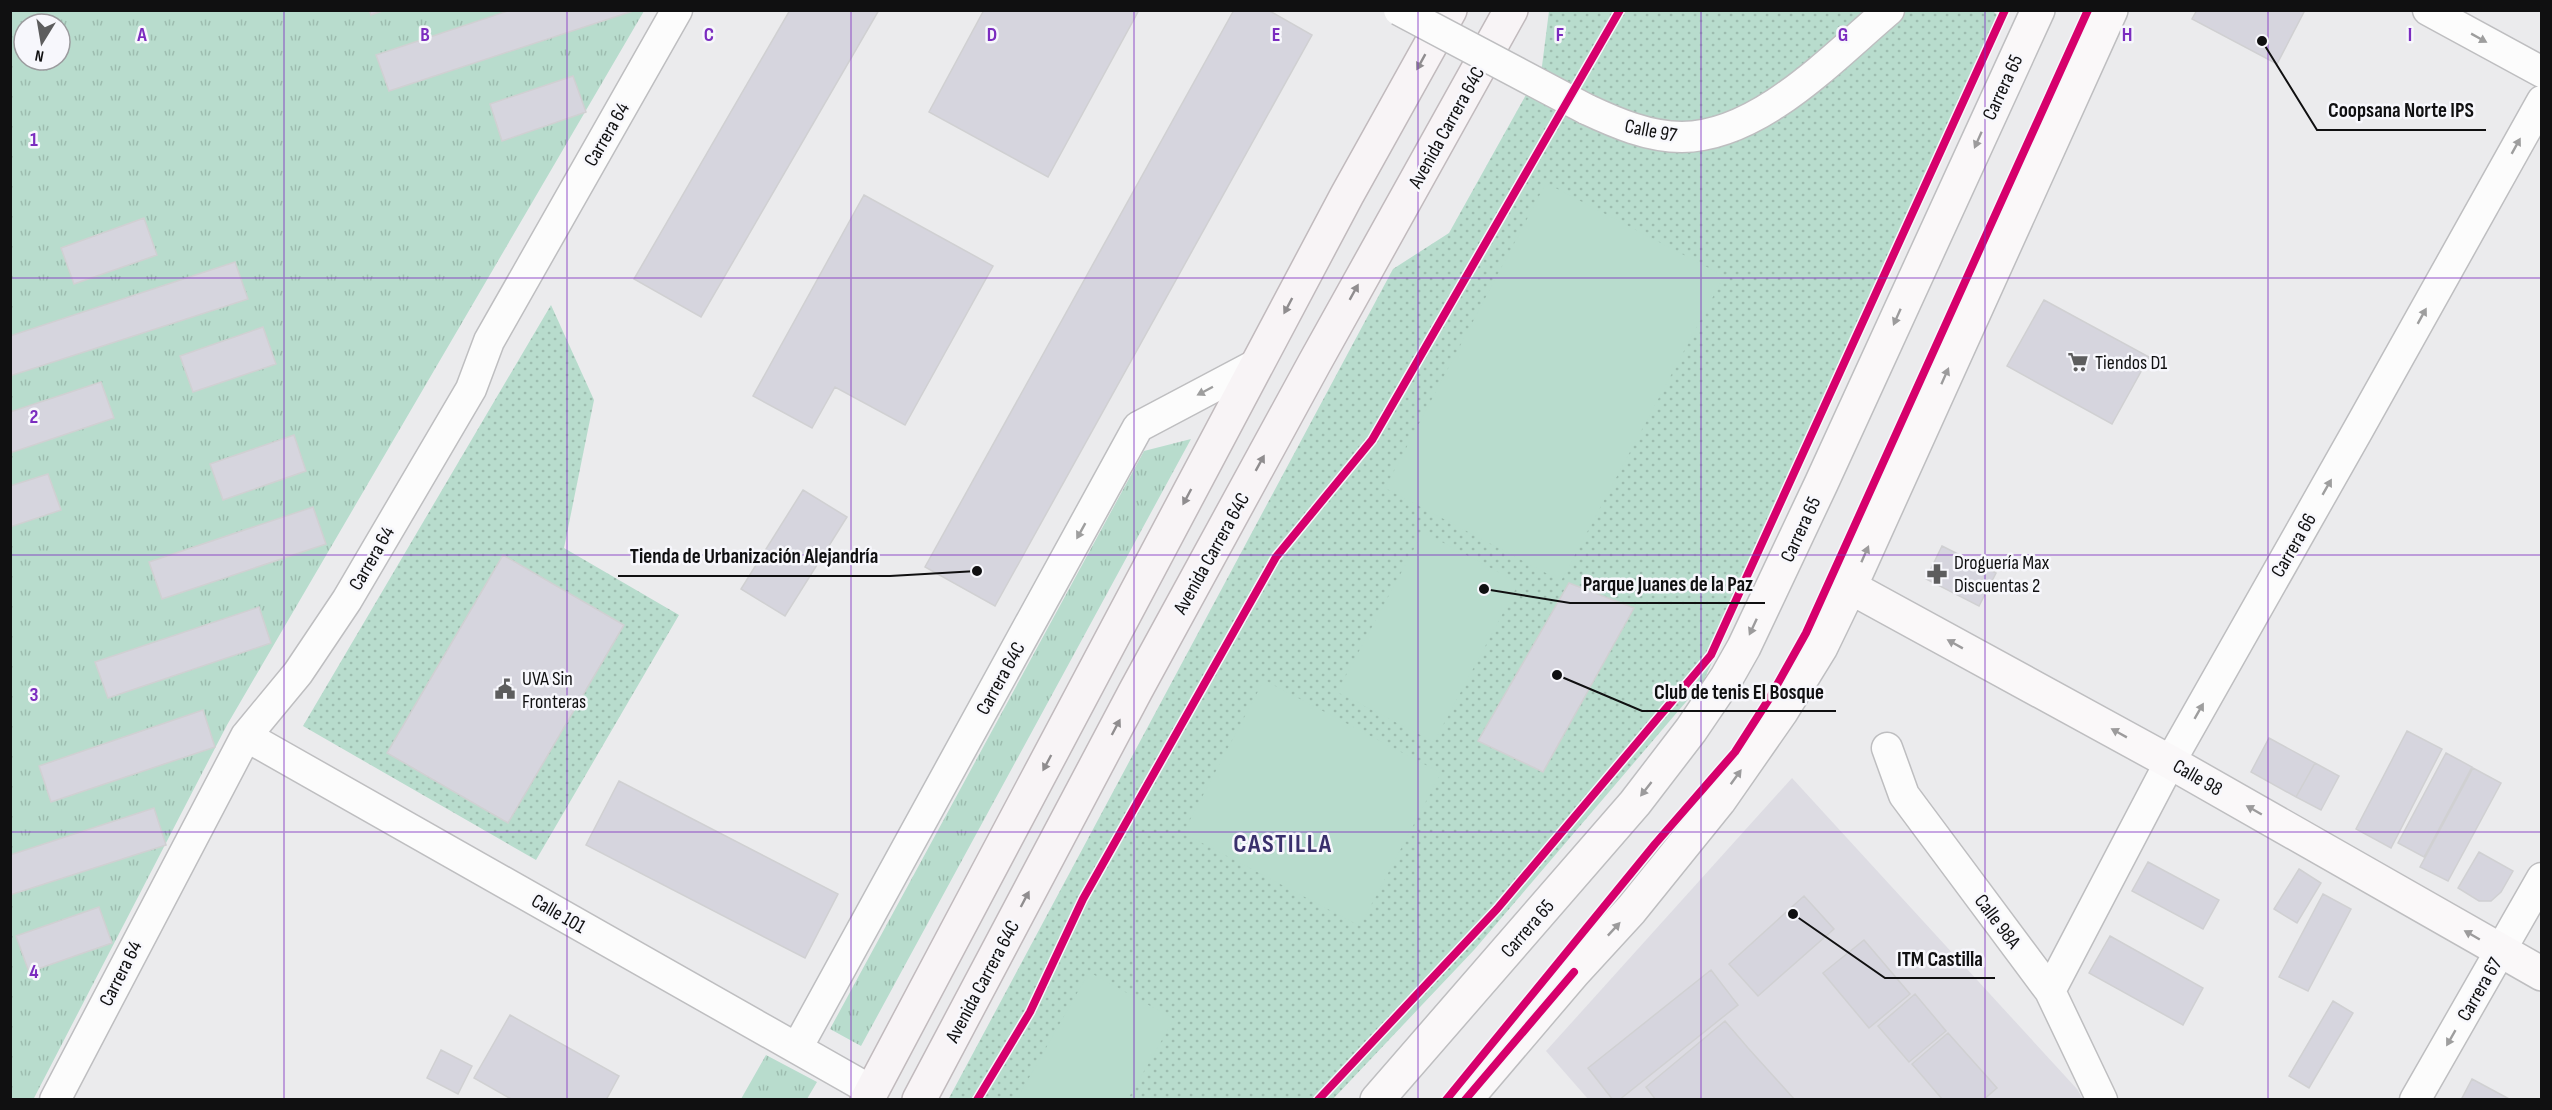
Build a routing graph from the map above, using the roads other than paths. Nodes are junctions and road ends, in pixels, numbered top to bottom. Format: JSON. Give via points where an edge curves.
{"nodes":[{"id":1,"x":677,"y":10,"type":"edge"},
{"id":2,"x":1399,"y":10,"type":"edge"},
{"id":3,"x":1450,"y":10,"type":"edge"},
{"id":4,"x":1511,"y":10,"type":"edge"},
{"id":5,"x":1889,"y":10,"type":"edge"},
{"id":6,"x":2009,"y":10,"type":"edge"},
{"id":7,"x":2038,"y":10,"type":"edge"},
{"id":8,"x":2111,"y":10,"type":"edge"},
{"id":9,"x":2428,"y":10,"type":"edge"},
{"id":10,"x":2021,"y":47,"type":"junction"},
{"id":11,"x":2541,"y":72,"type":"edge"},
{"id":12,"x":2541,"y":101,"type":"edge"},
{"id":13,"x":1257,"y":364,"type":"junction"},
{"id":14,"x":1850,"y":587,"type":"junction"},
{"id":15,"x":246,"y":735,"type":"junction"},
{"id":16,"x":1887,"y":748,"type":"dead end"},
{"id":17,"x":2170,"y":762,"type":"junction"},
{"id":18,"x":2541,"y":878,"type":"edge"},
{"id":19,"x":2501,"y":951,"type":"junction"},
{"id":20,"x":2541,"y":974,"type":"edge"},
{"id":21,"x":2050,"y":991,"type":"junction"},
{"id":22,"x":797,"y":1048,"type":"junction"},
{"id":23,"x":869,"y":1095,"type":"edge"},
{"id":24,"x":55,"y":1100,"type":"edge"},
{"id":25,"x":919,"y":1100,"type":"edge"},
{"id":26,"x":1377,"y":1100,"type":"edge"},
{"id":27,"x":1465,"y":1100,"type":"edge"},
{"id":28,"x":2102,"y":1100,"type":"edge"},
{"id":29,"x":2415,"y":1100,"type":"edge"}],
"edges":[{"from":1,"to":15,"type":"street","name":"Carrera 64","via":[[489,341],[471,389],[347,600],[298,673]]},
{"from":2,"to":5,"type":"street","name":"Calle 97","bridge":true,"via":[[1612,122],[1682,137],[1734,128],[1780,102]]},
{"from":3,"to":13,"type":"main road","one_way":true},
{"from":25,"to":4,"type":"main road","name":"Avenida Carrera 64C","one_way":true,"via":[[1314,362]]},
{"from":6,"to":10,"type":"main road"},
{"from":7,"to":10,"type":"main road","name":"Carrera 65"},
{"from":14,"to":8,"type":"main road","one_way":true},
{"from":9,"to":11,"type":"street","one_way":true},
{"from":10,"to":26,"type":"main road","name":"Carrera 65","one_way":true,"via":[[1821,484],[1727,677],[1635,803]]},
{"from":17,"to":12,"type":"street","name":"Carrera 66","one_way":true},
{"from":13,"to":22,"type":"street","name":"Carrera 64C","one_way":true,"via":[[1138,427]]},
{"from":13,"to":23,"type":"main road","one_way":true},
{"from":17,"to":14,"type":"main road","name":"Calle 98","one_way":true},
{"from":27,"to":14,"type":"main road","one_way":true,"via":[[1631,910],[1719,801],[1821,647]]},
{"from":15,"to":22,"type":"street","name":"Calle 101"},
{"from":15,"to":24,"type":"street","name":"Carrera 64"},
{"from":16,"to":21,"type":"street","name":"Calle 98A","via":[[1904,795]]},
{"from":19,"to":17,"type":"main road","name":"Calle 98","one_way":true},
{"from":17,"to":21,"type":"street","name":"Carrera 66"},
{"from":18,"to":19,"type":"street","name":"Carrera 67"},
{"from":19,"to":20,"type":"main road","name":"Calle 98"},
{"from":19,"to":29,"type":"street","name":"Carrera 67","one_way":true},
{"from":21,"to":28,"type":"street","name":"Calle 98A"},
{"from":22,"to":23,"type":"street","name":"Calle 101"}]}
